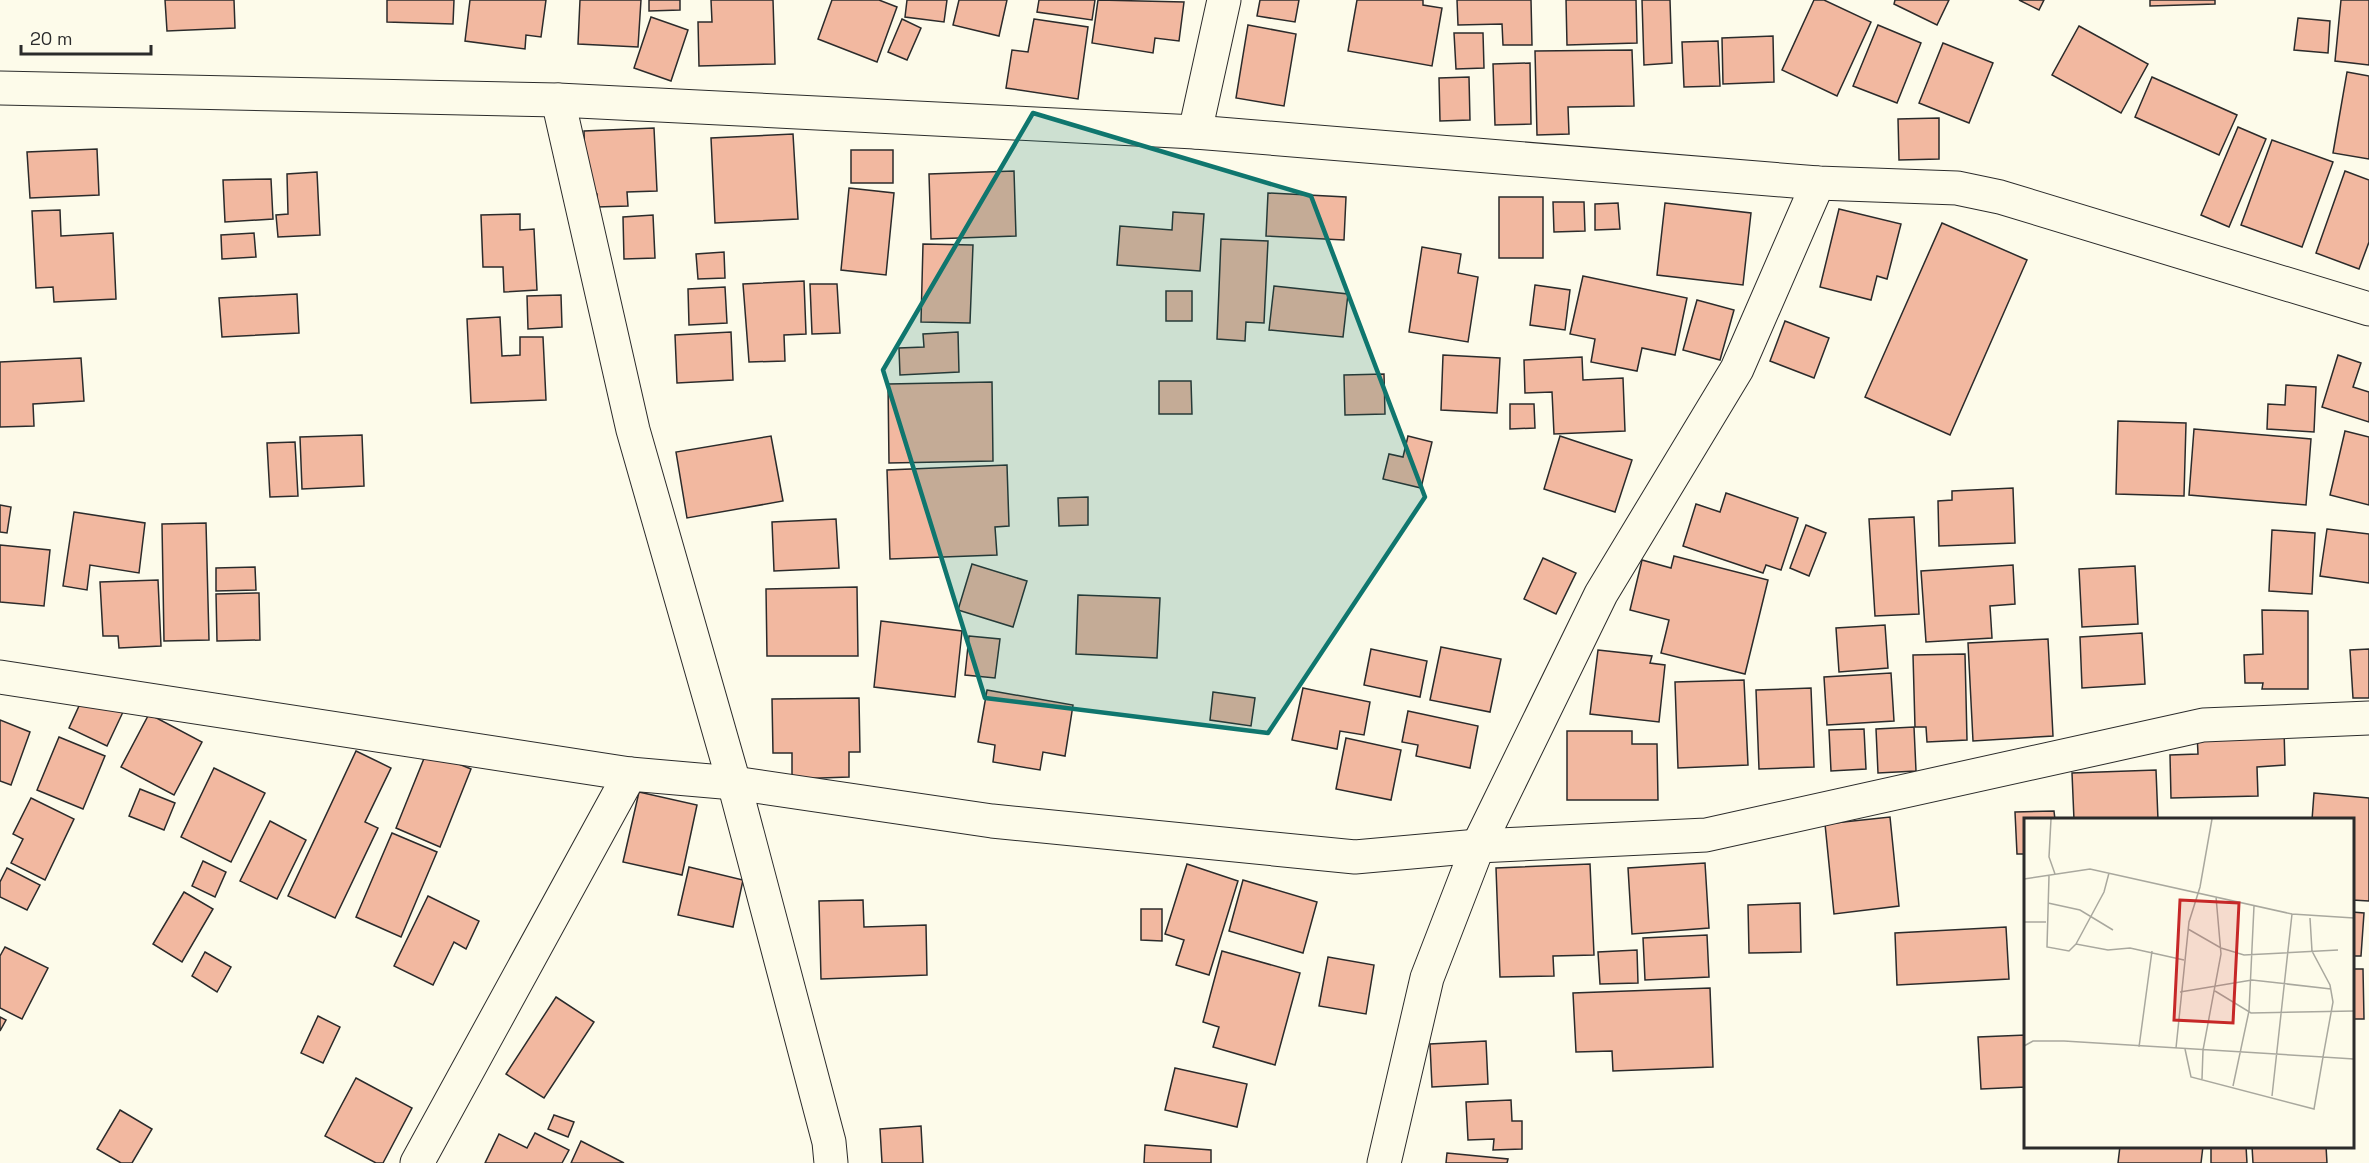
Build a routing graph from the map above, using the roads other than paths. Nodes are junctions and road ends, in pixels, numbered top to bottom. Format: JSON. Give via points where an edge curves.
{"nodes":[{"id":1,"x":1224,"y":0,"type":"edge"},
{"id":2,"x":0,"y":88,"type":"edge"},
{"id":3,"x":558,"y":100,"type":"junction"},
{"id":4,"x":1195,"y":132,"type":"junction"},
{"id":5,"x":1818,"y":183,"type":"junction"},
{"id":6,"x":2369,"y":309,"type":"edge"},
{"id":7,"x":0,"y":677,"type":"edge"},
{"id":8,"x":2369,"y":718,"type":"edge"},
{"id":9,"x":630,"y":774,"type":"junction"},
{"id":10,"x":734,"y":783,"type":"junction"},
{"id":11,"x":1478,"y":846,"type":"junction"},
{"id":12,"x":417,"y":1163,"type":"edge"},
{"id":13,"x":831,"y":1163,"type":"edge"},
{"id":14,"x":1384,"y":1163,"type":"edge"}],
"edges":[{"from":1,"to":4,"type":"street"},
{"from":2,"to":3,"type":"street"},
{"from":3,"to":4,"type":"street"},
{"from":3,"to":10,"type":"street","via":[[633,430]]},
{"from":4,"to":5,"type":"street"},
{"from":5,"to":6,"type":"street","via":[[1958,188],[2000,197]]},
{"from":5,"to":11,"type":"street","via":[[1737,369],[1601,594]]},
{"from":7,"to":9,"type":"street"},
{"from":8,"to":11,"type":"street","via":[[2204,725],[1706,835]]},
{"from":9,"to":10,"type":"street"},
{"from":9,"to":12,"type":"street"},
{"from":10,"to":11,"type":"street","via":[[992,821],[1355,857]]},
{"from":10,"to":13,"type":"street","via":[[829,1142]]},
{"from":11,"to":14,"type":"street","via":[[1427,978]]}]}
